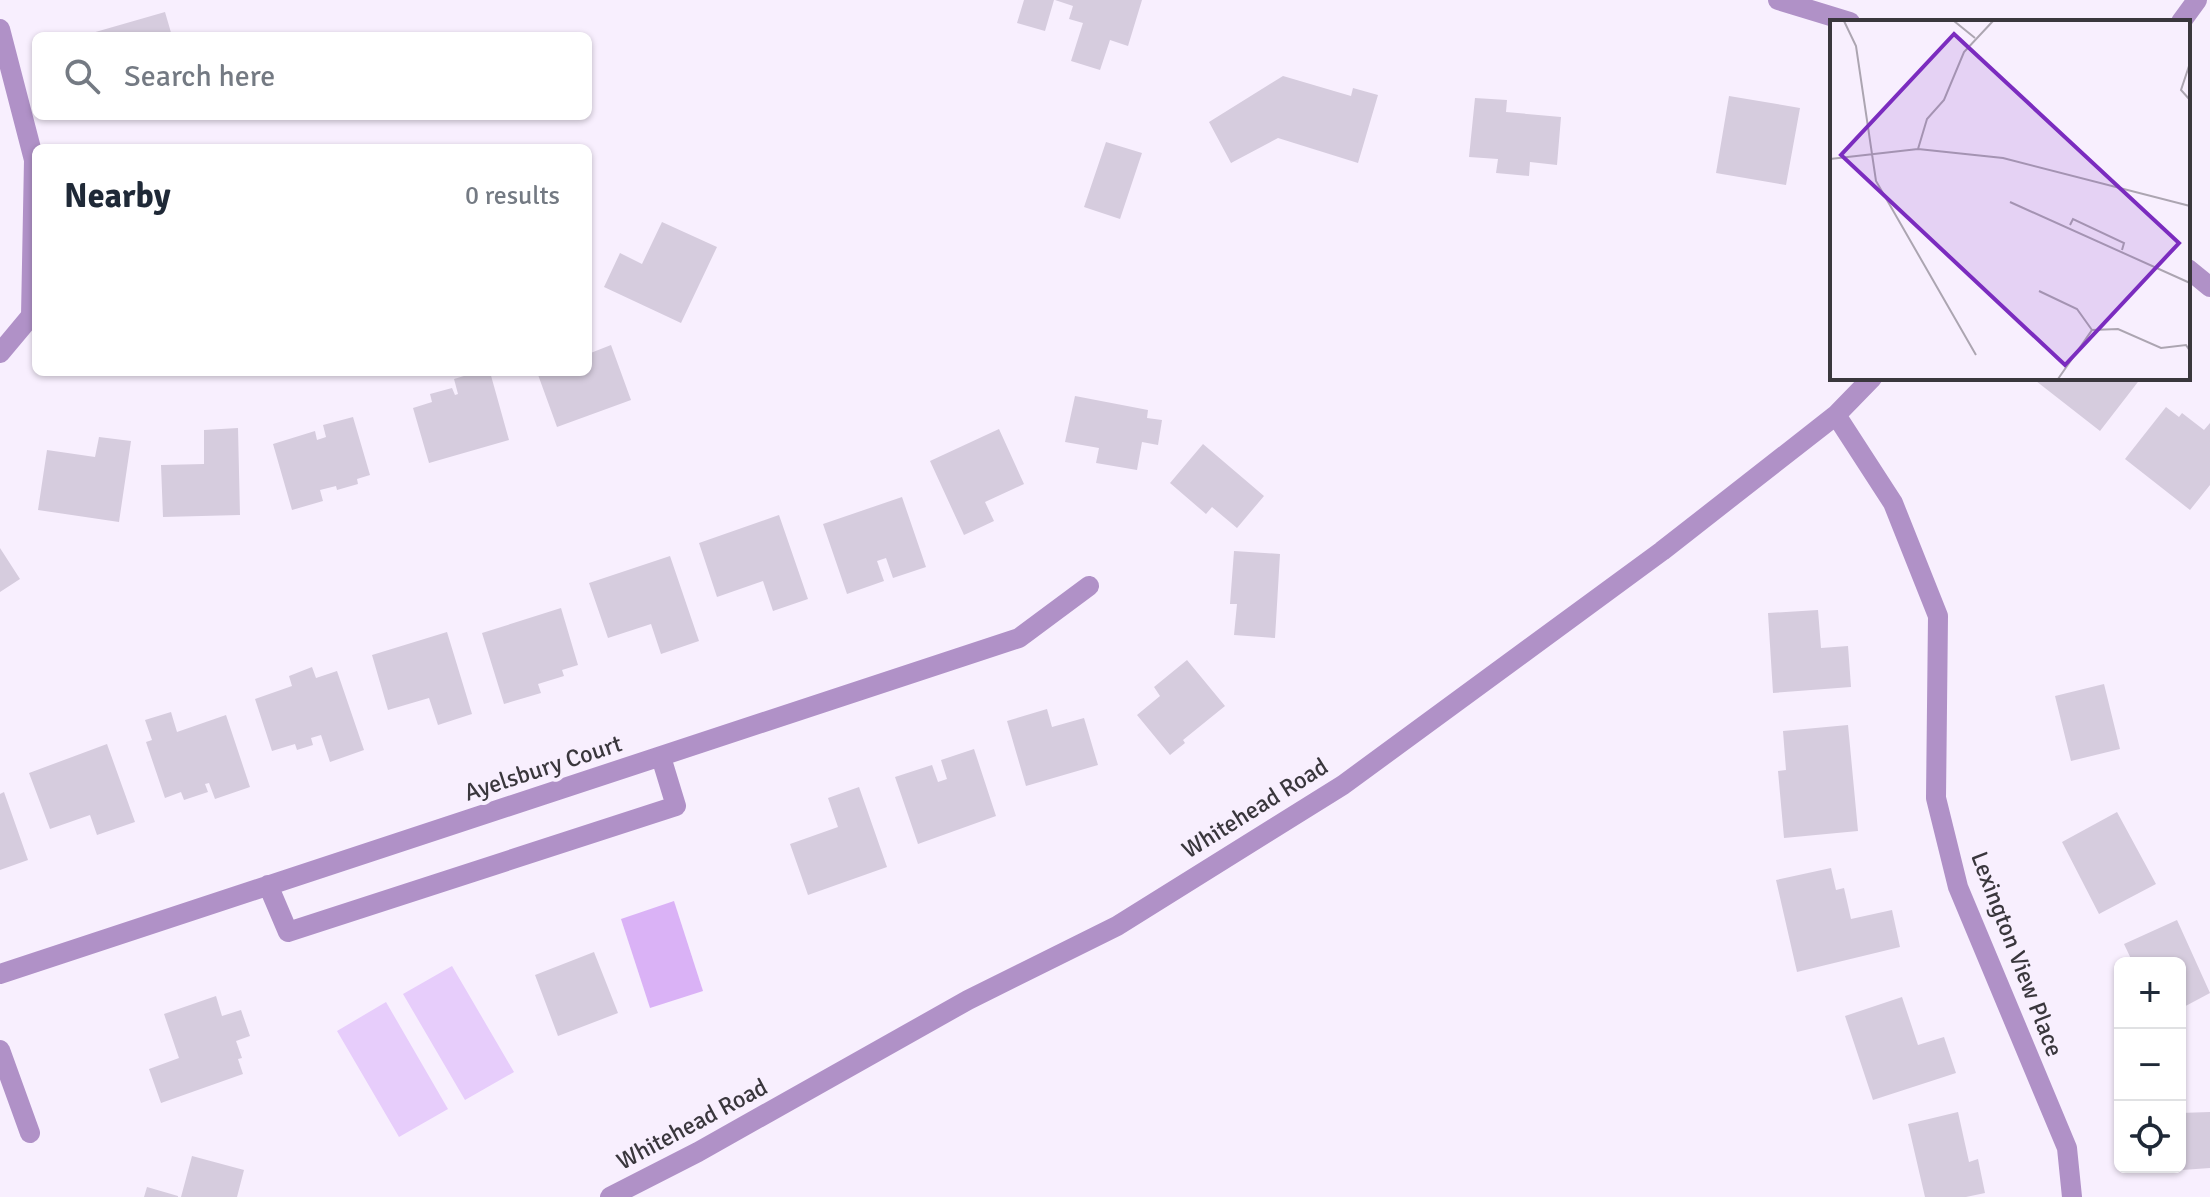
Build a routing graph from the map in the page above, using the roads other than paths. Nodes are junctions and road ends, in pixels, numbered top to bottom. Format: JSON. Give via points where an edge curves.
{"nodes":[{"id":1,"x":1778,"y":0,"type":"edge"},
{"id":2,"x":2197,"y":0,"type":"edge"},
{"id":3,"x":1843,"y":20,"type":"edge"},
{"id":4,"x":2182,"y":20,"type":"edge"},
{"id":5,"x":0,"y":29,"type":"edge"},
{"id":6,"x":32,"y":152,"type":"edge"},
{"id":7,"x":2190,"y":271,"type":"edge"},
{"id":8,"x":2210,"y":287,"type":"edge"},
{"id":9,"x":32,"y":317,"type":"edge"},
{"id":10,"x":0,"y":353,"type":"edge"},
{"id":11,"x":1870,"y":380,"type":"edge"},
{"id":12,"x":1836,"y":415,"type":"junction"},
{"id":13,"x":1089,"y":586,"type":"dead end"},
{"id":14,"x":661,"y":757,"type":"junction"},
{"id":15,"x":268,"y":885,"type":"junction"},
{"id":16,"x":0,"y":974,"type":"edge"},
{"id":17,"x":0,"y":1050,"type":"edge"},
{"id":18,"x":30,"y":1133,"type":"dead end"},
{"id":19,"x":610,"y":1197,"type":"edge"},
{"id":20,"x":2072,"y":1197,"type":"edge"}],
"edges":[{"from":1,"to":3,"type":"street"},
{"from":2,"to":4,"type":"street"},
{"from":5,"to":6,"type":"street"},
{"from":7,"to":8,"type":"street"},
{"from":9,"to":10,"type":"street"},
{"from":11,"to":12,"type":"street","name":"Whitehead Road"},
{"from":12,"to":19,"type":"street","name":"Whitehead Road","via":[[1662,551],[1343,785],[1117,926],[968,1000]]},
{"from":12,"to":20,"type":"street","name":"Lexington View Place","via":[[1893,503],[1938,616],[1936,798],[1958,887],[2067,1148]]},
{"from":13,"to":14,"type":"street","name":"Ayelsbury Court","via":[[1019,638]]},
{"from":14,"to":15,"type":"street","name":"Ayelsbury Court"},
{"from":14,"to":15,"type":"street","via":[[676,806],[288,932]]},
{"from":15,"to":16,"type":"street","name":"Ayelsbury Court"},
{"from":17,"to":18,"type":"street"}]}
